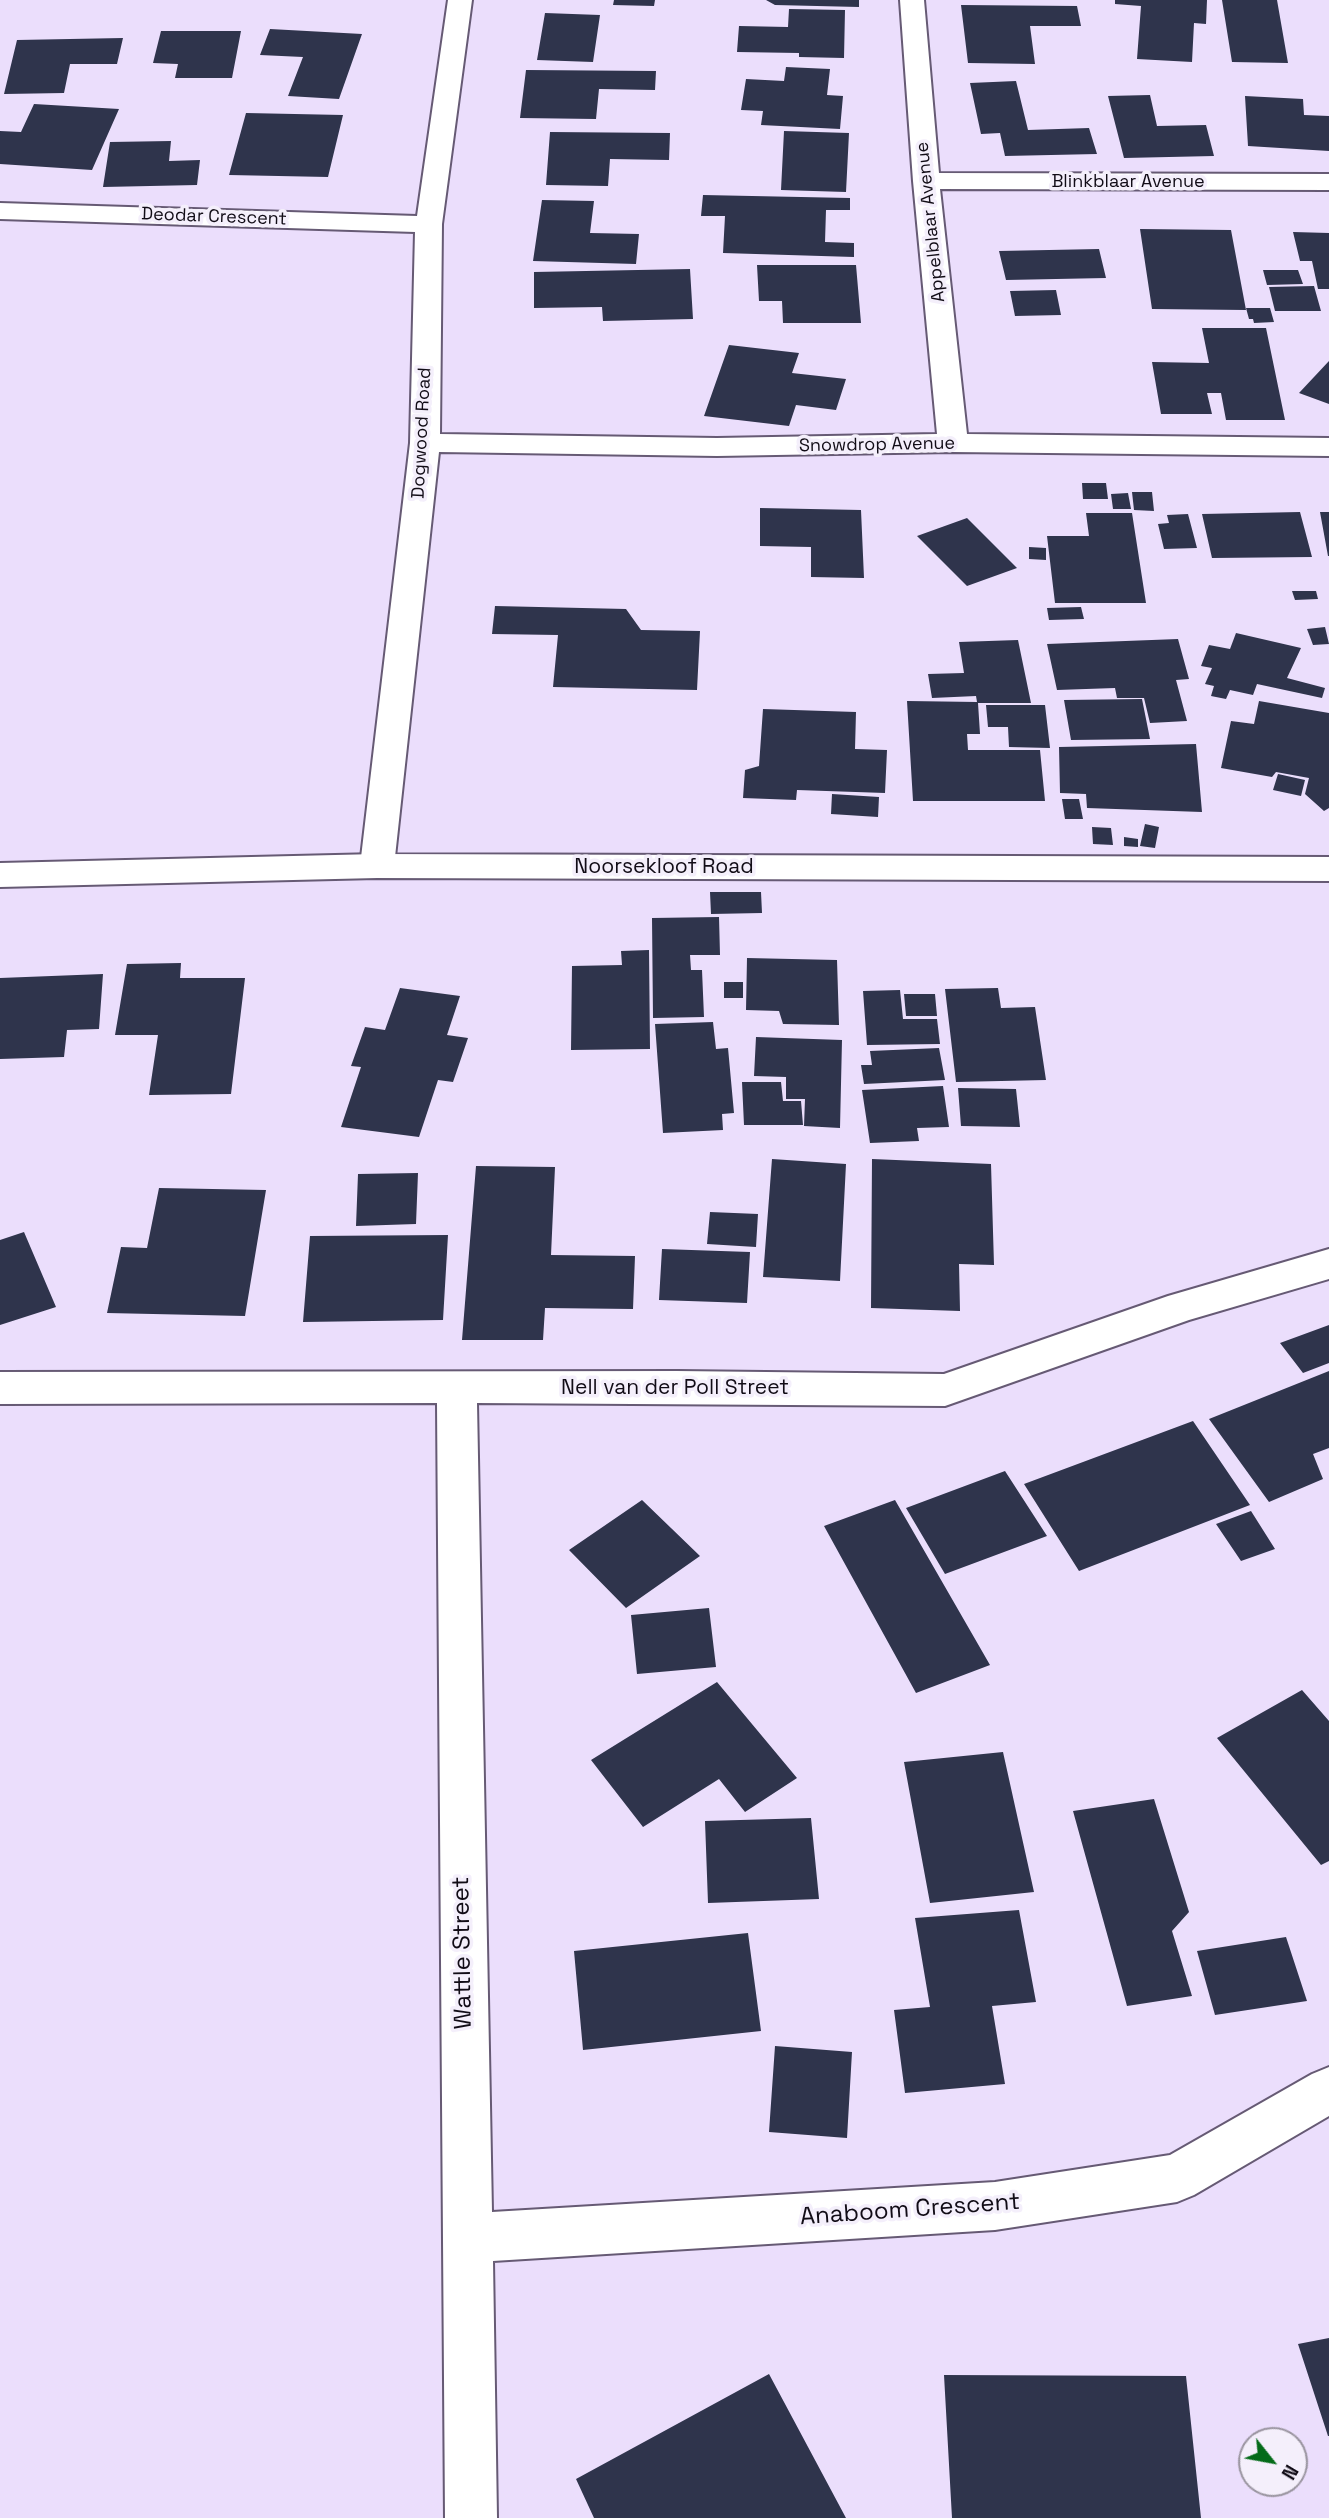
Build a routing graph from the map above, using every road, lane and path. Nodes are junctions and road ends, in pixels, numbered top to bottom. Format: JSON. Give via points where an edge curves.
{"nodes":[{"id":1,"x":460,"y":0,"type":"edge"},
{"id":2,"x":912,"y":0,"type":"edge"},
{"id":3,"x":926,"y":181,"type":"junction"},
{"id":4,"x":1329,"y":183,"type":"edge"},
{"id":5,"x":0,"y":211,"type":"edge"},
{"id":6,"x":429,"y":224,"type":"junction"},
{"id":7,"x":425,"y":443,"type":"junction"},
{"id":8,"x":953,"y":443,"type":"junction"},
{"id":9,"x":1329,"y":447,"type":"edge"},
{"id":10,"x":377,"y":866,"type":"junction"},
{"id":11,"x":1329,"y":869,"type":"edge"},
{"id":12,"x":0,"y":875,"type":"edge"},
{"id":13,"x":1329,"y":1264,"type":"edge"},
{"id":14,"x":0,"y":1388,"type":"edge"},
{"id":15,"x":457,"y":1388,"type":"junction"},
{"id":16,"x":1329,"y":2090,"type":"edge"},
{"id":17,"x":466,"y":2238,"type":"junction"},
{"id":18,"x":471,"y":2518,"type":"edge"}],
"edges":[{"from":1,"to":6,"type":"street","name":"Dogwood Road"},
{"from":2,"to":3,"type":"street","name":"Appelblaar Avenue"},
{"from":3,"to":4,"type":"street","name":"Blinkblaar Avenue"},
{"from":3,"to":8,"type":"street","name":"Appelblaar Avenue"},
{"from":5,"to":6,"type":"street","name":"Deodar Crescent"},
{"from":6,"to":7,"type":"street","name":"Dogwood Road"},
{"from":7,"to":8,"type":"street","name":"Snowdrop Avenue","via":[[717,447]]},
{"from":7,"to":10,"type":"street","name":"Dogwood Road"},
{"from":8,"to":9,"type":"street","name":"Snowdrop Avenue"},
{"from":10,"to":11,"type":"street","name":"Noorsekloof Road"},
{"from":10,"to":12,"type":"street","name":"Noorsekloof Road"},
{"from":13,"to":15,"type":"street","name":"Nell van der Poll Street","via":[[1182,1307],[945,1390]]},
{"from":14,"to":15,"type":"street","name":"Nell van der Poll Street"},
{"from":15,"to":17,"type":"street","name":"Wattle Street"},
{"from":16,"to":17,"type":"street","name":"Anaboom Crescent","via":[[1177,2178],[995,2206]]},
{"from":17,"to":18,"type":"street","name":"Wattle Street"}]}
